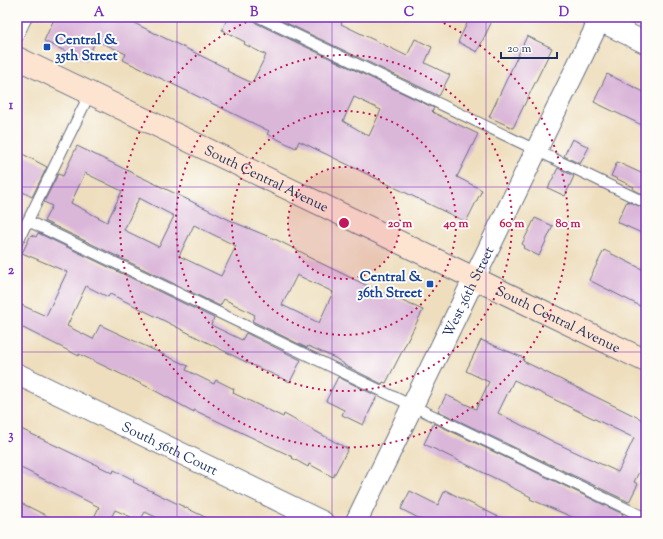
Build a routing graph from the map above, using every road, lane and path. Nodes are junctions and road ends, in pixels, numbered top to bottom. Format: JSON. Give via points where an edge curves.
{"nodes":[{"id":1,"x":27,"y":17,"type":"edge"},
{"id":2,"x":259,"y":17,"type":"edge"},
{"id":3,"x":597,"y":18,"type":"edge"},
{"id":4,"x":17,"y":38,"type":"edge"},
{"id":5,"x":646,"y":43,"type":"edge"},
{"id":6,"x":18,"y":62,"type":"edge"},
{"id":7,"x":90,"y":93,"type":"junction"},
{"id":8,"x":536,"y":150,"type":"junction"},
{"id":9,"x":646,"y":203,"type":"edge"},
{"id":10,"x":28,"y":221,"type":"junction"},
{"id":11,"x":17,"y":243,"type":"edge"},
{"id":12,"x":473,"y":278,"type":"junction"},
{"id":13,"x":646,"y":361,"type":"edge"},
{"id":14,"x":17,"y":374,"type":"edge"},
{"id":15,"x":412,"y":405,"type":"junction"},
{"id":16,"x":646,"y":518,"type":"edge"},
{"id":17,"x":323,"y":522,"type":"edge"},
{"id":18,"x":356,"y":522,"type":"edge"}],
"edges":[{"from":1,"to":4,"type":"lane"},
{"from":2,"to":8,"type":"lane"},
{"from":3,"to":5,"type":"street"},
{"from":3,"to":8,"type":"street","name":"West 36th Street"},
{"from":6,"to":7,"type":"main road","name":"South Central Avenue"},
{"from":7,"to":10,"type":"lane"},
{"from":7,"to":12,"type":"main road","name":"South Central Avenue"},
{"from":8,"to":9,"type":"lane"},
{"from":8,"to":12,"type":"street","name":"West 36th Street"},
{"from":10,"to":11,"type":"lane"},
{"from":10,"to":15,"type":"lane"},
{"from":12,"to":13,"type":"main road","name":"South Central Avenue"},
{"from":12,"to":15,"type":"street","name":"West 36th Street"},
{"from":14,"to":17,"type":"street","name":"South 56th Court"},
{"from":15,"to":16,"type":"lane"},
{"from":15,"to":18,"type":"street","name":"West 36th Street"}]}
